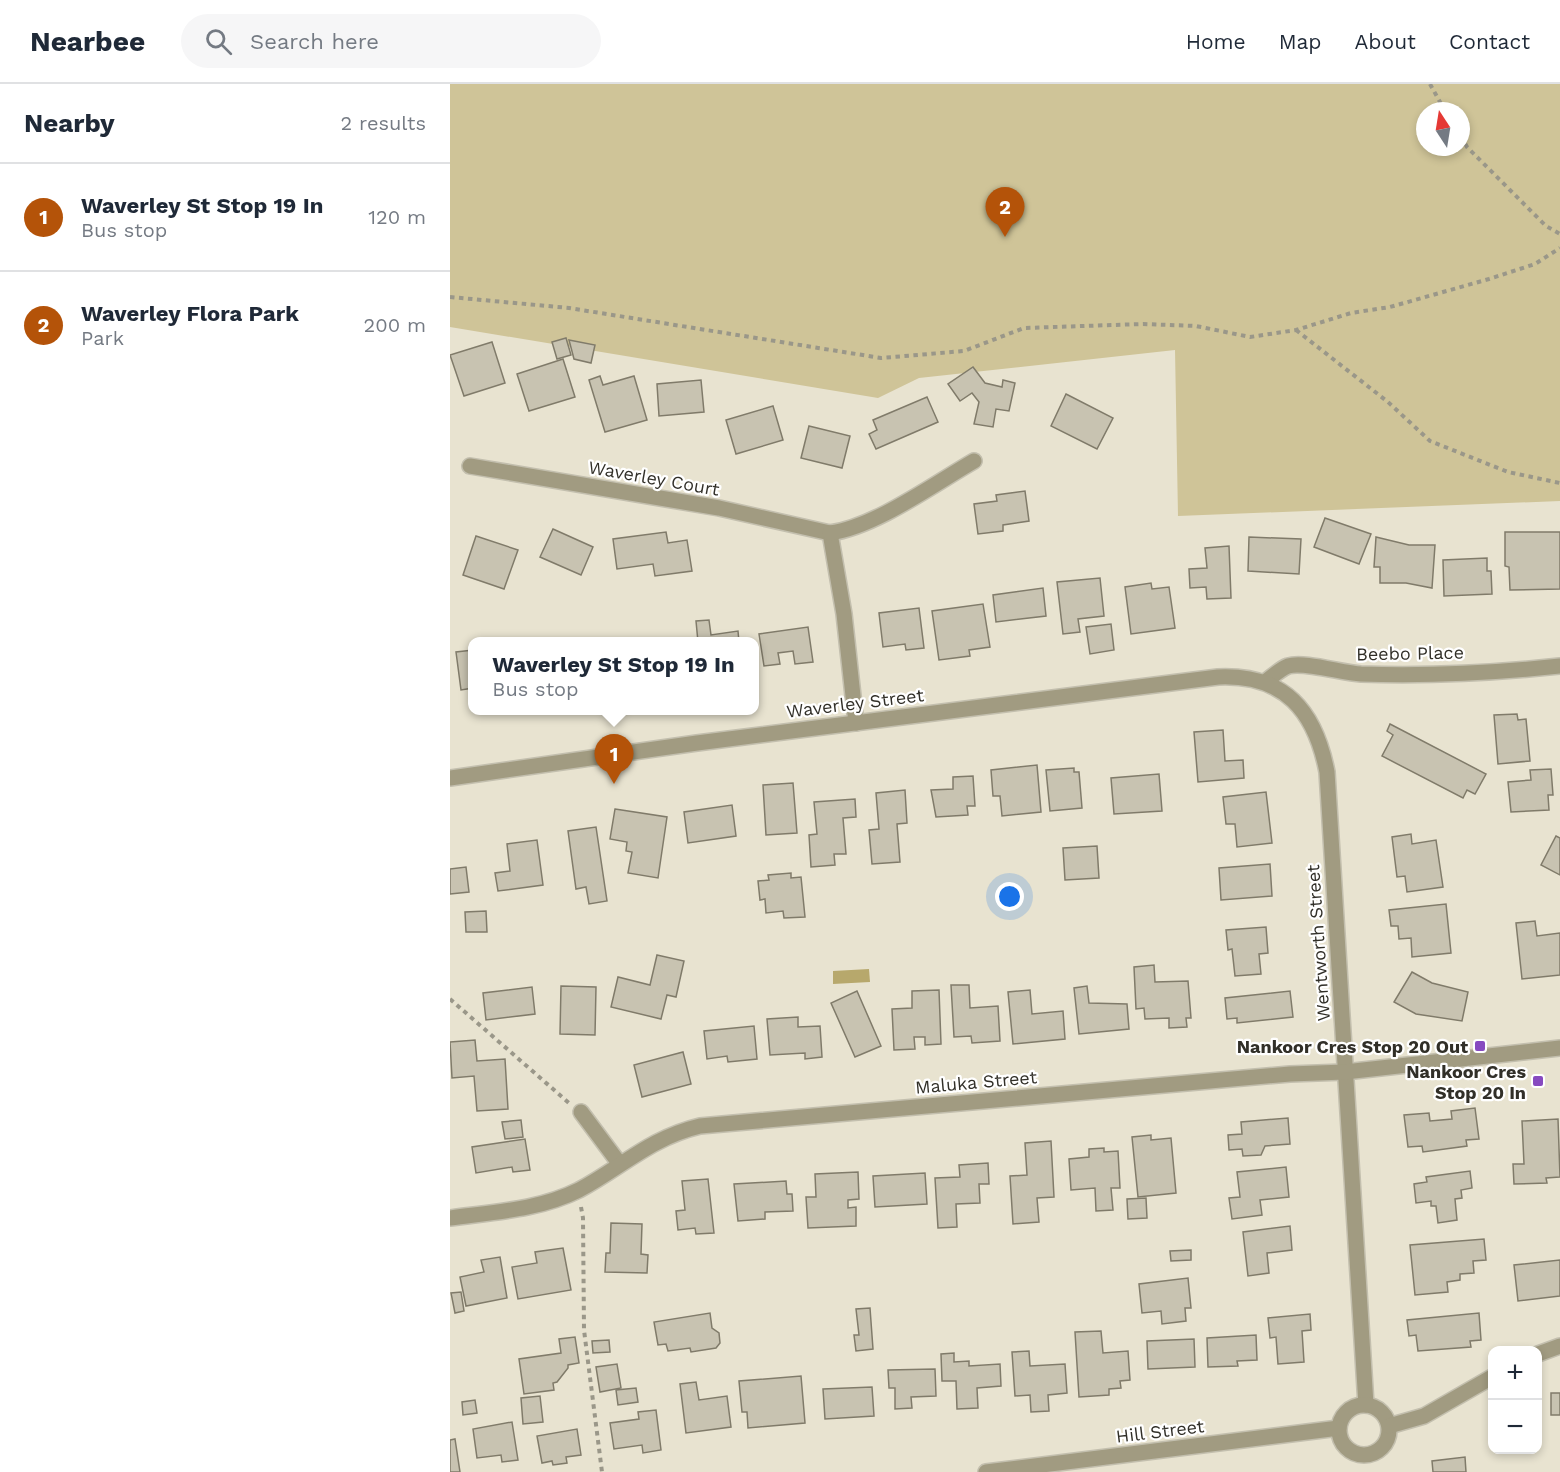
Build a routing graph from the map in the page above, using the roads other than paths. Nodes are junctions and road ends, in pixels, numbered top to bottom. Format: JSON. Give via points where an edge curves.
{"nodes":[{"id":1,"x":974,"y":461,"type":"dead end"},
{"id":2,"x":470,"y":466,"type":"dead end"},
{"id":3,"x":830,"y":533,"type":"junction"},
{"id":4,"x":1560,"y":666,"type":"edge"},
{"id":5,"x":1265,"y":682,"type":"junction"},
{"id":6,"x":856,"y":723,"type":"junction"},
{"id":7,"x":450,"y":778,"type":"edge"},
{"id":8,"x":1560,"y":1048,"type":"edge"},
{"id":9,"x":1345,"y":1072,"type":"junction"},
{"id":10,"x":581,"y":1112,"type":"road end"},
{"id":11,"x":619,"y":1163,"type":"junction"},
{"id":12,"x":450,"y":1218,"type":"edge"},
{"id":13,"x":1560,"y":1346,"type":"edge"},
{"id":14,"x":1542,"y":1353,"type":"edge"},
{"id":15,"x":1488,"y":1379,"type":"edge"},
{"id":16,"x":1366,"y":1405,"type":"junction"},
{"id":17,"x":1389,"y":1426,"type":"junction"},
{"id":18,"x":1339,"y":1428,"type":"junction"},
{"id":19,"x":1365,"y":1456,"type":"junction"},
{"id":20,"x":987,"y":1472,"type":"edge"},
{"id":21,"x":1365,"y":1472,"type":"edge"}],
"edges":[{"from":1,"to":3,"type":"street","name":"Waverley Court","via":[[866,522],[847,531]]},
{"from":2,"to":3,"type":"street","name":"Waverley Court","via":[[719,508]]},
{"from":3,"to":6,"type":"street"},
{"from":4,"to":5,"type":"street","name":"Beebo Place","via":[[1514,671],[1345,674],[1295,665]]},
{"from":5,"to":6,"type":"street","name":"Waverley Street","via":[[1218,677]]},
{"from":5,"to":9,"type":"street","name":"Wentworth Street","via":[[1306,713],[1327,772]]},
{"from":6,"to":7,"type":"street","name":"Waverley Street"},
{"from":8,"to":9,"type":"street","name":"Maluka Street"},
{"from":9,"to":11,"type":"street","name":"Maluka Street","via":[[700,1126],[666,1136]]},
{"from":9,"to":16,"type":"street","name":"Wentworth Street"},
{"from":10,"to":11,"type":"street"},
{"from":11,"to":12,"type":"street","name":"Maluka Street","via":[[577,1191],[548,1203]]},
{"from":13,"to":14,"type":"street"},
{"from":15,"to":17,"type":"street","via":[[1424,1416]]},
{"from":16,"to":17,"type":"street","via":[[1378,1409]]},
{"from":16,"to":18,"type":"street","via":[[1347,1411]]},
{"from":17,"to":19,"type":"street","via":[[1384,1446]]},
{"from":18,"to":19,"type":"street","via":[[1347,1449]]},
{"from":18,"to":20,"type":"street","name":"Hill Street"},
{"from":19,"to":21,"type":"street"}]}
